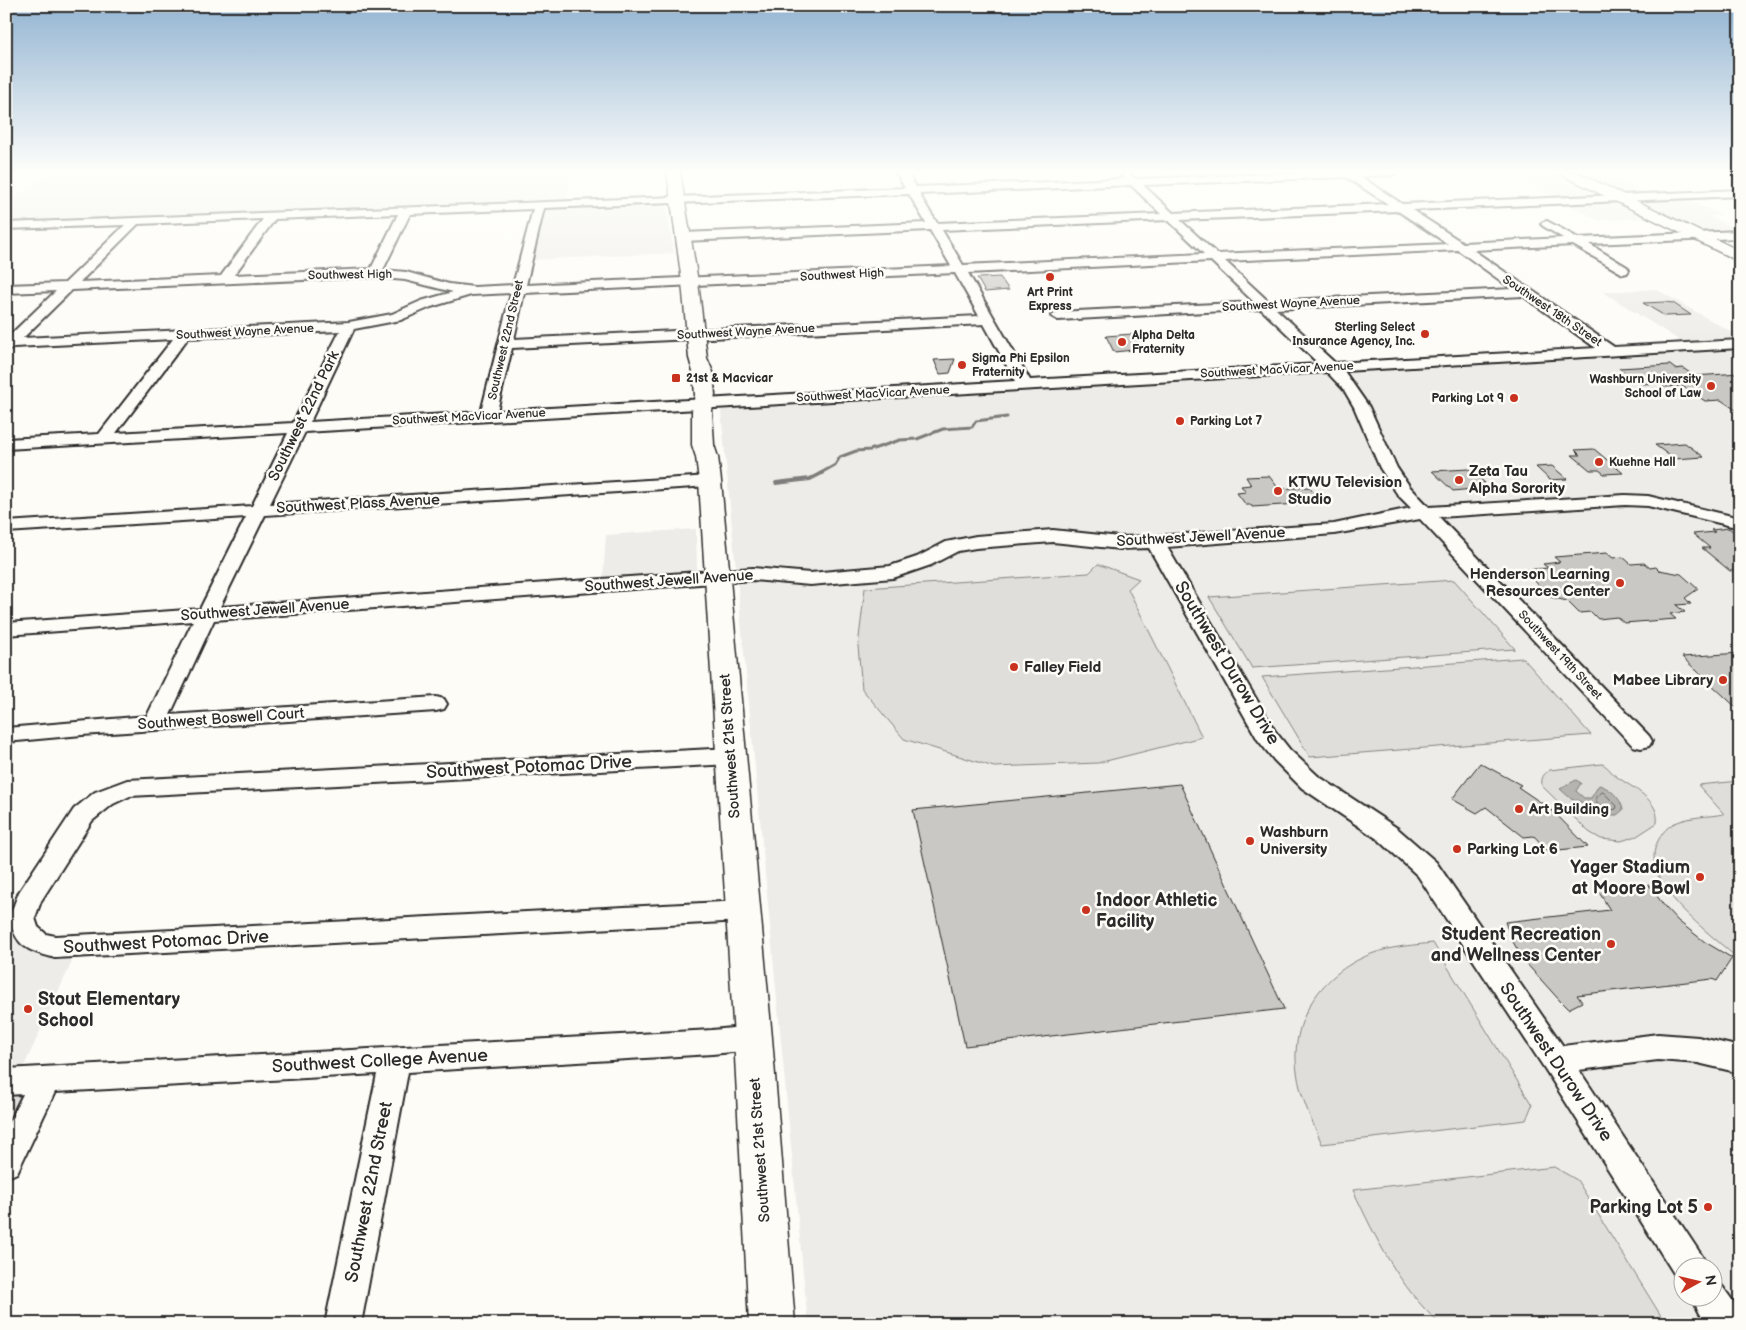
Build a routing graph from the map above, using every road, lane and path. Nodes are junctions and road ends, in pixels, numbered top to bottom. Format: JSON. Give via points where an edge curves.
{"nodes":[{"id":1,"x":26,"y":234,"type":"edge"},
{"id":2,"x":122,"y":234,"type":"edge"},
{"id":3,"x":258,"y":234,"type":"edge"},
{"id":4,"x":394,"y":234,"type":"edge"},
{"id":5,"x":531,"y":234,"type":"edge"},
{"id":6,"x":757,"y":234,"type":"edge"},
{"id":7,"x":938,"y":234,"type":"edge"},
{"id":8,"x":1189,"y":234,"type":"edge"},
{"id":9,"x":1441,"y":234,"type":"edge"},
{"id":10,"x":1564,"y":234,"type":"edge"},
{"id":11,"x":1694,"y":234,"type":"edge"},
{"id":12,"x":1739,"y":234,"type":"edge"},
{"id":13,"x":1698,"y":236,"type":"junction"},
{"id":14,"x":683,"y":237,"type":"joint"},
{"id":15,"x":14,"y":238,"type":"dead end"},
{"id":16,"x":1578,"y":242,"type":"junction"},
{"id":17,"x":1461,"y":247,"type":"junction"},
{"id":18,"x":1740,"y":257,"type":"edge"},
{"id":19,"x":1215,"y":258,"type":"junction"},
{"id":20,"x":960,"y":270,"type":"junction"},
{"id":21,"x":1623,"y":270,"type":"dead end"},
{"id":22,"x":375,"y":273,"type":"junction"},
{"id":23,"x":224,"y":280,"type":"junction"},
{"id":24,"x":690,"y":282,"type":"junction"},
{"id":25,"x":68,"y":286,"type":"junction"},
{"id":26,"x":6,"y":289,"type":"edge"},
{"id":27,"x":517,"y":290,"type":"junction"},
{"id":28,"x":474,"y":292,"type":"junction"},
{"id":29,"x":1524,"y":292,"type":"junction"},
{"id":30,"x":1265,"y":306,"type":"junction"},
{"id":31,"x":1058,"y":316,"type":"dead end"},
{"id":32,"x":988,"y":320,"type":"junction"},
{"id":33,"x":349,"y":326,"type":"junction"},
{"id":34,"x":696,"y":334,"type":"junction"},
{"id":35,"x":183,"y":335,"type":"junction"},
{"id":36,"x":505,"y":344,"type":"junction"},
{"id":37,"x":1740,"y":344,"type":"edge"},
{"id":38,"x":8,"y":345,"type":"edge"},
{"id":39,"x":1610,"y":351,"type":"junction"},
{"id":40,"x":1331,"y":367,"type":"junction"},
{"id":41,"x":1025,"y":385,"type":"junction"},
{"id":42,"x":704,"y":404,"type":"junction"},
{"id":43,"x":488,"y":416,"type":"junction"},
{"id":44,"x":299,"y":427,"type":"junction"},
{"id":45,"x":104,"y":438,"type":"junction"},
{"id":46,"x":6,"y":444,"type":"edge"},
{"id":47,"x":710,"y":481,"type":"junction"},
{"id":48,"x":258,"y":509,"type":"junction"},
{"id":49,"x":1425,"y":512,"type":"junction"},
{"id":50,"x":1740,"y":522,"type":"edge"},
{"id":51,"x":6,"y":527,"type":"edge"},
{"id":52,"x":1155,"y":542,"type":"junction"},
{"id":53,"x":717,"y":577,"type":"junction"},
{"id":54,"x":207,"y":614,"type":"junction"},
{"id":55,"x":6,"y":628,"type":"edge"},
{"id":56,"x":436,"y":704,"type":"dead end"},
{"id":57,"x":155,"y":723,"type":"junction"},
{"id":58,"x":6,"y":735,"type":"edge"},
{"id":59,"x":1641,"y":741,"type":"dead end"},
{"id":60,"x":731,"y":756,"type":"junction"},
{"id":61,"x":742,"y":912,"type":"junction"},
{"id":62,"x":753,"y":1038,"type":"junction"},
{"id":63,"x":395,"y":1060,"type":"junction"},
{"id":64,"x":1556,"y":1060,"type":"junction"},
{"id":65,"x":1740,"y":1060,"type":"edge"},
{"id":66,"x":45,"y":1080,"type":"junction"},
{"id":67,"x":6,"y":1082,"type":"edge"},
{"id":68,"x":6,"y":1163,"type":"edge"},
{"id":69,"x":1684,"y":1258,"type":"edge"},
{"id":70,"x":1717,"y":1308,"type":"edge"},
{"id":71,"x":343,"y":1324,"type":"edge"},
{"id":72,"x":772,"y":1324,"type":"edge"},
{"id":73,"x":1727,"y":1324,"type":"edge"}],
"edges":[{"from":1,"to":15,"type":"street"},
{"from":2,"to":25,"type":"street"},
{"from":3,"to":23,"type":"street"},
{"from":4,"to":22,"type":"street"},
{"from":5,"to":27,"type":"street","name":"Southwest 22nd Street"},
{"from":6,"to":14,"type":"street"},
{"from":7,"to":20,"type":"street"},
{"from":8,"to":19,"type":"street","name":"Southwest 19th Street"},
{"from":9,"to":17,"type":"street","name":"Southwest 18th Street"},
{"from":10,"to":16,"type":"street"},
{"from":11,"to":13,"type":"main road"},
{"from":12,"to":13,"type":"street","name":"Southwest High"},
{"from":13,"to":16,"type":"street","name":"Southwest High"},
{"from":13,"to":18,"type":"main road"},
{"from":14,"to":24,"type":"main road","name":"Southwest 21st Street"},
{"from":16,"to":17,"type":"street","name":"Southwest High"},
{"from":16,"to":21,"type":"street"},
{"from":17,"to":19,"type":"street","name":"Southwest High"},
{"from":17,"to":29,"type":"street","name":"Southwest 18th Street"},
{"from":19,"to":20,"type":"street","name":"Southwest High"},
{"from":19,"to":30,"type":"street","name":"Southwest 19th Street"},
{"from":20,"to":24,"type":"street","name":"Southwest High"},
{"from":20,"to":32,"type":"street"},
{"from":22,"to":23,"type":"street","name":"Southwest High"},
{"from":22,"to":28,"type":"street","name":"Southwest High","via":[[414,277]]},
{"from":23,"to":25,"type":"street","name":"Southwest High"},
{"from":24,"to":27,"type":"street","name":"Southwest High"},
{"from":24,"to":34,"type":"main road","name":"Southwest 21st Street"},
{"from":25,"to":26,"type":"street","name":"Southwest High"},
{"from":25,"to":38,"type":"street"},
{"from":27,"to":28,"type":"street","name":"Southwest High"},
{"from":27,"to":36,"type":"street","name":"Southwest 22nd Street"},
{"from":28,"to":33,"type":"street","name":"Southwest Wayne Avenue","via":[[426,304],[396,317]]},
{"from":29,"to":30,"type":"street","name":"Southwest Wayne Avenue"},
{"from":29,"to":39,"type":"street","name":"Southwest 18th Street"},
{"from":30,"to":31,"type":"street","name":"Southwest Wayne Avenue"},
{"from":30,"to":40,"type":"street","name":"Southwest 19th Street"},
{"from":32,"to":34,"type":"street","name":"Southwest Wayne Avenue"},
{"from":32,"to":41,"type":"street"},
{"from":33,"to":35,"type":"street","name":"Southwest Wayne Avenue"},
{"from":33,"to":44,"type":"street","name":"Southwest 22nd Park"},
{"from":34,"to":36,"type":"street","name":"Southwest Wayne Avenue"},
{"from":34,"to":42,"type":"main road","name":"Southwest 21st Street","via":[[703,372]]},
{"from":35,"to":38,"type":"street","name":"Southwest Wayne Avenue"},
{"from":35,"to":45,"type":"street"},
{"from":36,"to":43,"type":"street","name":"Southwest 22nd Street"},
{"from":37,"to":39,"type":"street","name":"Southwest MacVicar Avenue"},
{"from":39,"to":40,"type":"street","name":"Southwest MacVicar Avenue"},
{"from":40,"to":41,"type":"street","name":"Southwest MacVicar Avenue"},
{"from":40,"to":49,"type":"street","name":"Southwest 19th Street","via":[[1359,401],[1391,472]]},
{"from":41,"to":42,"type":"street","name":"Southwest MacVicar Avenue"},
{"from":42,"to":43,"type":"street","name":"Southwest MacVicar Avenue"},
{"from":42,"to":47,"type":"main road","name":"Southwest 21st Street","via":[[703,445],[708,457]]},
{"from":43,"to":44,"type":"street","name":"Southwest MacVicar Avenue"},
{"from":44,"to":45,"type":"street","name":"Southwest MacVicar Avenue"},
{"from":44,"to":48,"type":"street","name":"Southwest 22nd Park"},
{"from":45,"to":46,"type":"street","name":"Southwest MacVicar Avenue"},
{"from":47,"to":48,"type":"street","name":"Southwest Plass Avenue"},
{"from":47,"to":53,"type":"main road","name":"Southwest 21st Street"},
{"from":48,"to":51,"type":"street","name":"Southwest Plass Avenue"},
{"from":48,"to":54,"type":"street","name":"Southwest 22nd Park"},
{"from":49,"to":50,"type":"street","name":"Southwest Jewell Avenue","via":[[1636,500]]},
{"from":49,"to":52,"type":"street","name":"Southwest Jewell Avenue","via":[[1334,529]]},
{"from":49,"to":59,"type":"street","name":"Southwest 19th Street"},
{"from":52,"to":53,"type":"street","name":"Southwest Jewell Avenue","via":[[1120,543],[1065,536],[976,542],[953,546],[915,565],[888,573],[810,579],[765,574]]},
{"from":52,"to":64,"type":"street","name":"Southwest Durow Drive","via":[[1266,735],[1310,782],[1388,834],[1427,869]]},
{"from":53,"to":54,"type":"street","name":"Southwest Jewell Avenue"},
{"from":53,"to":60,"type":"main road","name":"Southwest 21st Street"},
{"from":54,"to":55,"type":"street","name":"Southwest Jewell Avenue"},
{"from":54,"to":57,"type":"street","name":"Southwest 22nd Park"},
{"from":56,"to":57,"type":"street","name":"Southwest Boswell Court"},
{"from":57,"to":58,"type":"street","name":"Southwest Boswell Court"},
{"from":60,"to":61,"type":"main road","name":"Southwest 21st Street"},
{"from":60,"to":61,"type":"street","name":"Southwest Potomac Drive","via":[[127,788],[104,798],[83,815],[28,899],[22,918],[30,938],[55,947]]},
{"from":61,"to":62,"type":"main road","name":"Southwest 21st Street"},
{"from":62,"to":63,"type":"street","name":"Southwest College Avenue"},
{"from":62,"to":72,"type":"main road","name":"Southwest 21st Street"},
{"from":63,"to":66,"type":"street","name":"Southwest College Avenue"},
{"from":63,"to":71,"type":"street","name":"Southwest 22nd Street"},
{"from":64,"to":65,"type":"street","via":[[1658,1047],[1698,1050]]},
{"from":64,"to":69,"type":"street","name":"Southwest Durow Drive"},
{"from":66,"to":67,"type":"street","name":"Southwest College Avenue"},
{"from":66,"to":68,"type":"street"},
{"from":70,"to":73,"type":"street"}]}
